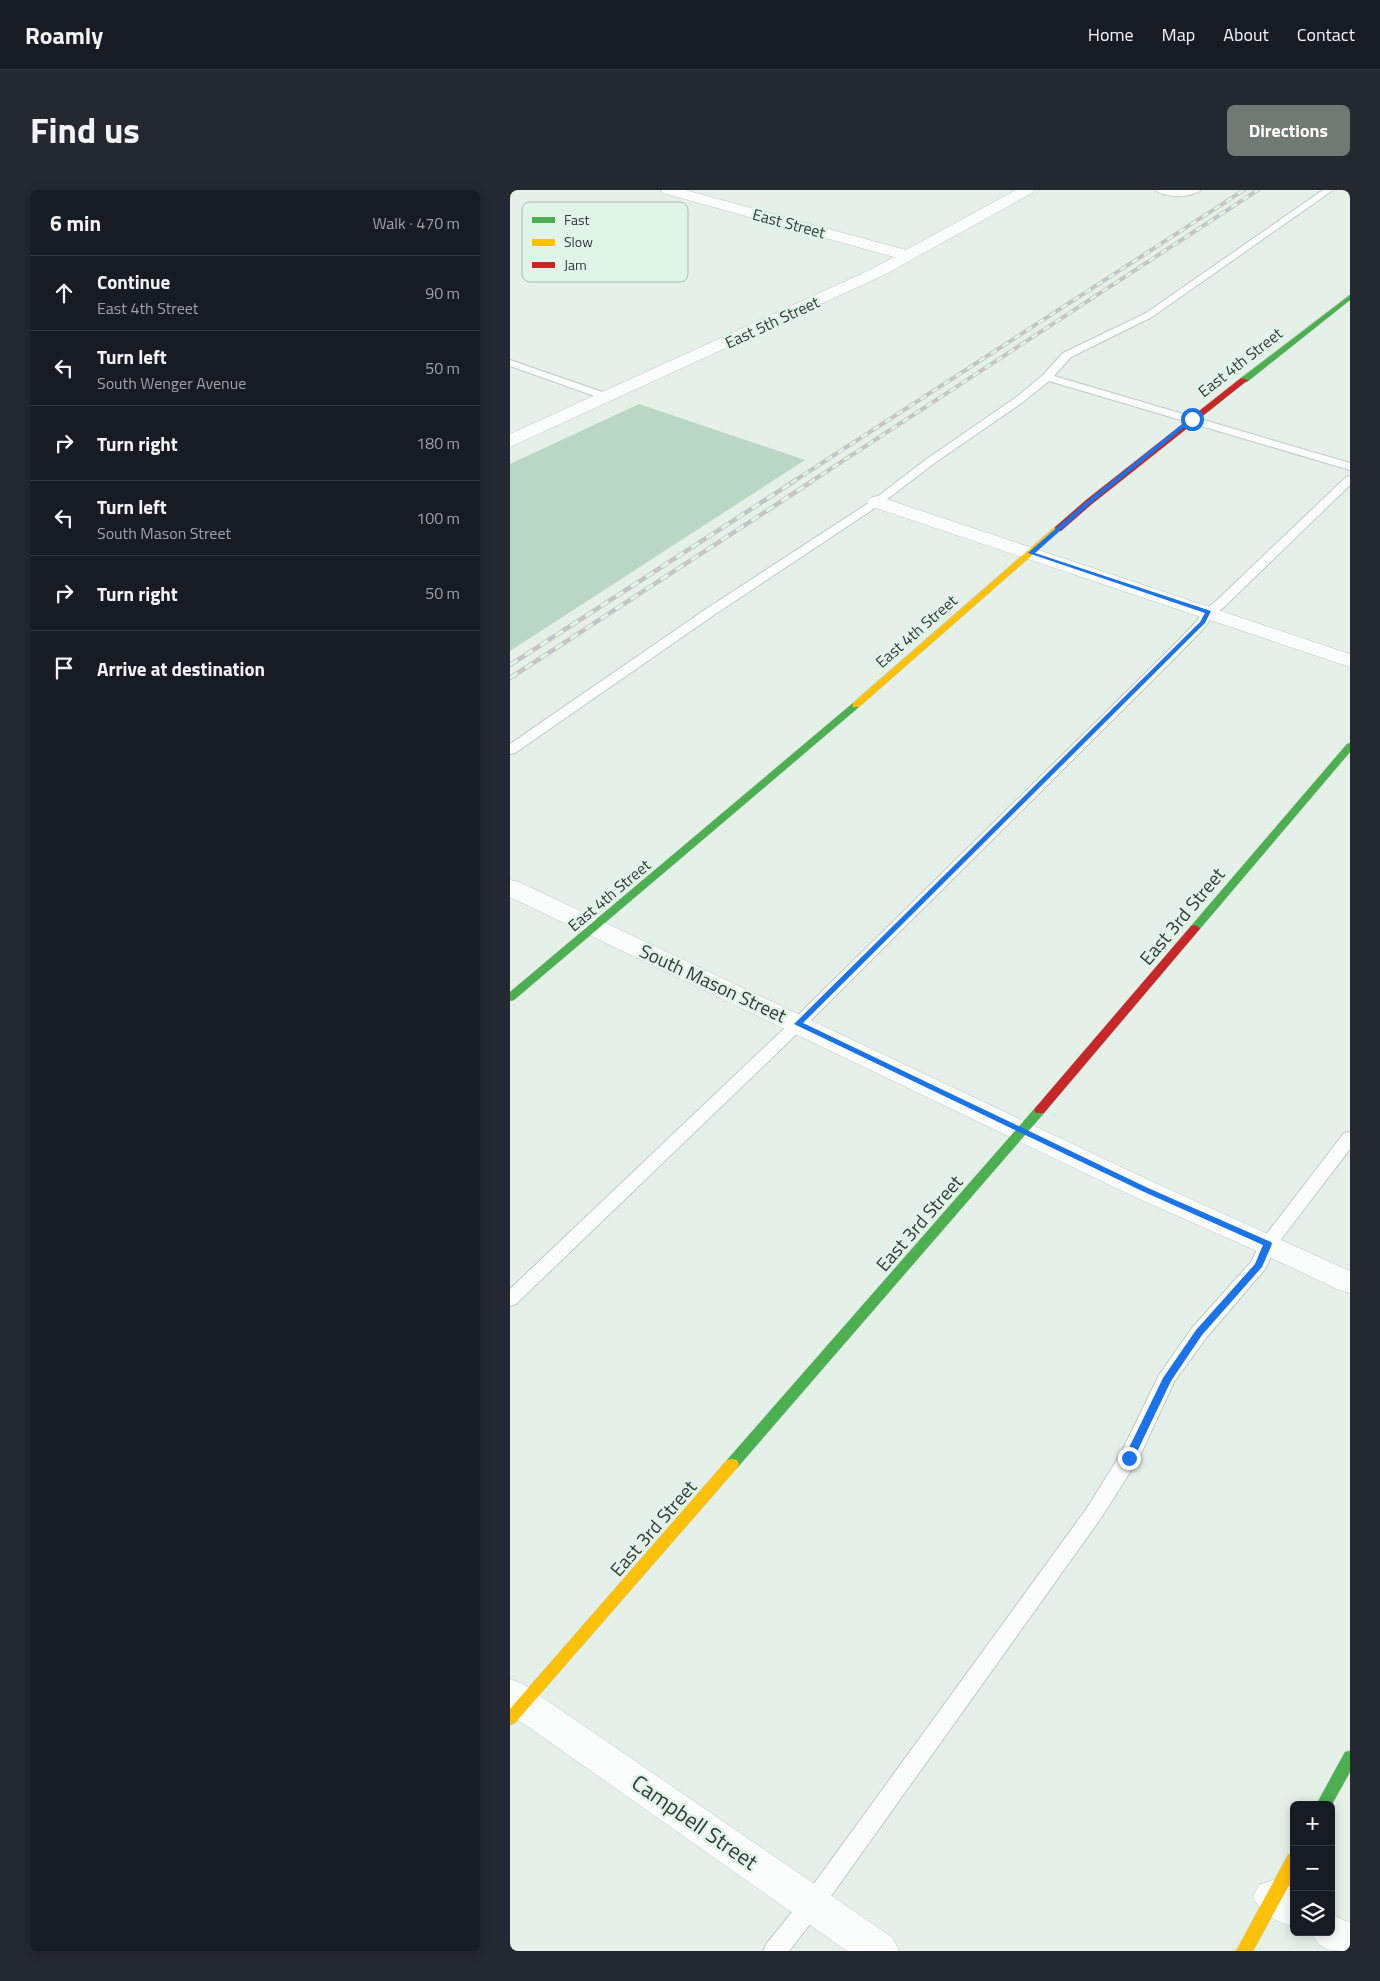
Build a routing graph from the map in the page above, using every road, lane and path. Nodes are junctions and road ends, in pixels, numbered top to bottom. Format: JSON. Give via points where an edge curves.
{"nodes":[{"id":1,"x":668,"y":190,"type":"edge"},
{"id":2,"x":1027,"y":190,"type":"edge"},
{"id":3,"x":1159,"y":190,"type":"edge"},
{"id":4,"x":1197,"y":190,"type":"edge"},
{"id":5,"x":1329,"y":190,"type":"edge"},
{"id":6,"x":910,"y":256,"type":"junction"},
{"id":7,"x":1350,"y":297,"type":"edge"},
{"id":8,"x":510,"y":363,"type":"edge"},
{"id":9,"x":1047,"y":377,"type":"junction"},
{"id":10,"x":607,"y":397,"type":"junction"},
{"id":11,"x":1192,"y":419,"type":"junction"},
{"id":12,"x":510,"y":441,"type":"edge"},
{"id":13,"x":1350,"y":467,"type":"edge"},
{"id":14,"x":1350,"y":479,"type":"edge"},
{"id":15,"x":877,"y":502,"type":"junction"},
{"id":16,"x":1031,"y":553,"type":"junction"},
{"id":17,"x":1208,"y":613,"type":"junction"},
{"id":18,"x":1350,"y":661,"type":"edge"},
{"id":19,"x":1350,"y":746,"type":"edge"},
{"id":20,"x":510,"y":750,"type":"edge"},
{"id":21,"x":510,"y":887,"type":"edge"},
{"id":22,"x":596,"y":927,"type":"junction"},
{"id":23,"x":510,"y":998,"type":"edge"},
{"id":24,"x":798,"y":1024,"type":"junction"},
{"id":25,"x":1022,"y":1131,"type":"junction"},
{"id":26,"x":1350,"y":1137,"type":"edge"},
{"id":27,"x":1268,"y":1244,"type":"junction"},
{"id":28,"x":1350,"y":1284,"type":"edge"},
{"id":29,"x":510,"y":1300,"type":"edge"},
{"id":30,"x":515,"y":1705,"type":"edge"},
{"id":31,"x":1350,"y":1757,"type":"edge"},
{"id":32,"x":1326,"y":1801,"type":"edge"},
{"id":33,"x":1290,"y":1876,"type":"edge"},
{"id":34,"x":813,"y":1903,"type":"junction"},
{"id":35,"x":1283,"y":1904,"type":"edge"},
{"id":36,"x":1335,"y":1935,"type":"edge"},
{"id":37,"x":1350,"y":1944,"type":"edge"},
{"id":38,"x":775,"y":1951,"type":"edge"},
{"id":39,"x":879,"y":1951,"type":"edge"},
{"id":40,"x":1244,"y":1951,"type":"edge"}],
"edges":[{"from":1,"to":6,"type":"street","name":"East Street"},
{"from":2,"to":6,"type":"street","name":"East 5th Street"},
{"from":3,"to":4,"type":"lane","via":[[1179,193]]},
{"from":5,"to":9,"type":"lane","via":[[1149,315],[1067,355]]},
{"from":6,"to":10,"type":"street","name":"East 5th Street"},
{"from":7,"to":11,"type":"street","name":"East 4th Street"},
{"from":8,"to":10,"type":"lane"},
{"from":9,"to":11,"type":"lane"},
{"from":9,"to":15,"type":"lane"},
{"from":10,"to":12,"type":"street","name":"East 5th Street"},
{"from":11,"to":13,"type":"lane"},
{"from":11,"to":16,"type":"street","name":"East 4th Street"},
{"from":14,"to":17,"type":"lane"},
{"from":15,"to":16,"type":"street"},
{"from":15,"to":20,"type":"lane"},
{"from":16,"to":17,"type":"street"},
{"from":16,"to":22,"type":"street","name":"East 4th Street","via":[[785,768]]},
{"from":17,"to":18,"type":"street"},
{"from":17,"to":24,"type":"lane","via":[[1202,623]]},
{"from":19,"to":25,"type":"street","name":"East 3rd Street"},
{"from":21,"to":22,"type":"street","name":"South Mason Street"},
{"from":22,"to":23,"type":"street","name":"East 4th Street"},
{"from":22,"to":24,"type":"street","name":"South Mason Street"},
{"from":24,"to":25,"type":"street","name":"South Mason Street"},
{"from":24,"to":29,"type":"lane"},
{"from":25,"to":27,"type":"street","name":"South Mason Street"},
{"from":25,"to":30,"type":"street","name":"East 3rd Street"},
{"from":26,"to":27,"type":"lane"},
{"from":27,"to":28,"type":"street","name":"South Mason Street"},
{"from":27,"to":34,"type":"lane","via":[[1259,1265],[1199,1333],[1166,1380],[1129,1458],[1094,1513]]},
{"from":30,"to":34,"type":"street","name":"Campbell Street"},
{"from":31,"to":32,"type":"street"},
{"from":33,"to":35,"type":"street"},
{"from":34,"to":38,"type":"lane"},
{"from":34,"to":39,"type":"street","name":"Campbell Street"},
{"from":35,"to":40,"type":"street"},
{"from":36,"to":37,"type":"street"}]}
